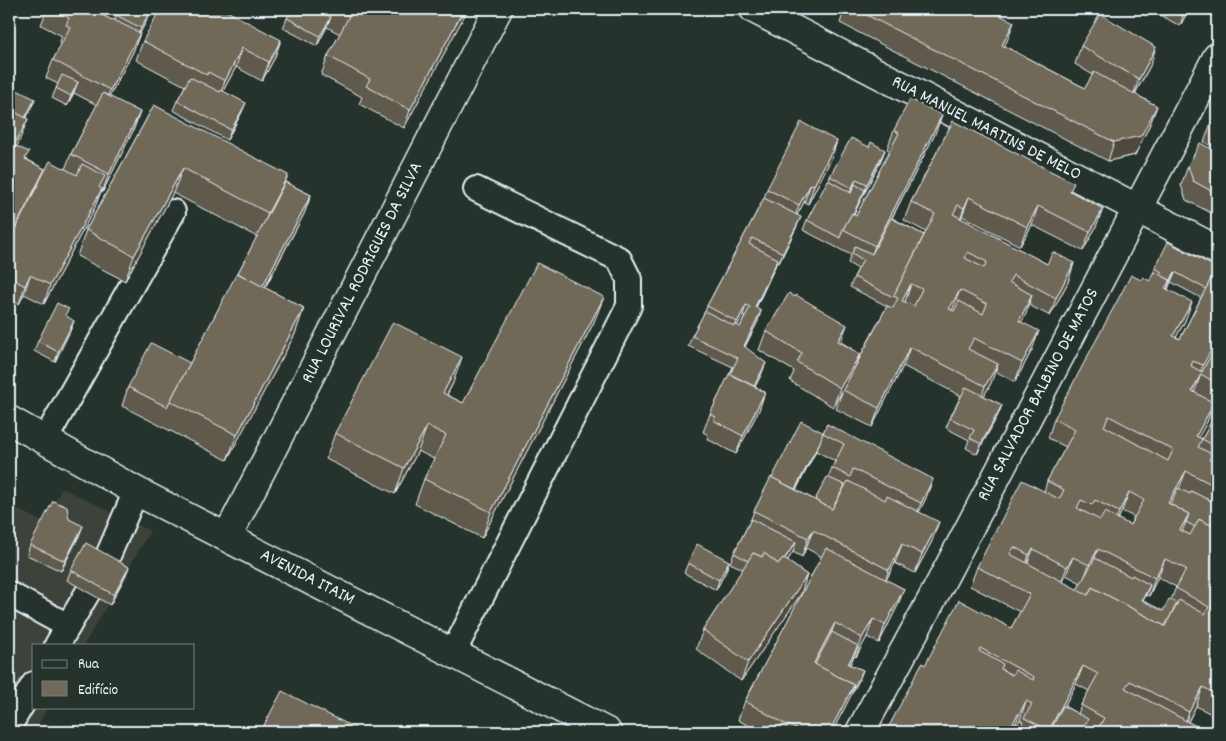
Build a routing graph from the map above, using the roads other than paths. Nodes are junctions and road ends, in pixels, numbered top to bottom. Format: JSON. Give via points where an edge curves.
{"nodes":[{"id":1,"x":498,"y":9,"type":"edge"},
{"id":2,"x":754,"y":9,"type":"edge"},
{"id":3,"x":1217,"y":57,"type":"edge"},
{"id":4,"x":476,"y":189,"type":"dead end"},
{"id":5,"x":1138,"y":208,"type":"junction"},
{"id":6,"x":173,"y":212,"type":"edge"},
{"id":7,"x":1217,"y":250,"type":"edge"},
{"id":8,"x":9,"y":420,"type":"edge"},
{"id":9,"x":45,"y":440,"type":"junction"},
{"id":10,"x":136,"y":491,"type":"junction"},
{"id":11,"x":227,"y":537,"type":"junction"},
{"id":12,"x":104,"y":565,"type":"edge"},
{"id":13,"x":88,"y":592,"type":"edge"},
{"id":14,"x":9,"y":594,"type":"edge"},
{"id":15,"x":63,"y":635,"type":"edge"},
{"id":16,"x":453,"y":653,"type":"junction"},
{"id":17,"x":32,"y":687,"type":"edge"},
{"id":18,"x":9,"y":726,"type":"edge"},
{"id":19,"x":607,"y":732,"type":"edge"},
{"id":20,"x":860,"y":732,"type":"edge"}],
"edges":[{"from":1,"to":11,"type":"street","name":"RUA LOURIVAL RODRIGUES DA SILVA"},
{"from":2,"to":5,"type":"street","name":"RUA MANUEL MARTINS DE MELO"},
{"from":3,"to":5,"type":"street","name":"RUA SALVADOR BALBINO DE MATOS"},
{"from":4,"to":16,"type":"lane","via":[[619,260],[629,279],[629,306]]},
{"from":5,"to":7,"type":"street","name":"RUA MANUEL MARTINS DE MELO"},
{"from":5,"to":20,"type":"street","name":"RUA SALVADOR BALBINO DE MATOS"},
{"from":6,"to":9,"type":"lane"},
{"from":8,"to":9,"type":"street","name":"AVENIDA ITAIM"},
{"from":9,"to":10,"type":"street","name":"AVENIDA ITAIM"},
{"from":10,"to":11,"type":"street","name":"AVENIDA ITAIM"},
{"from":10,"to":12,"type":"lane"},
{"from":11,"to":16,"type":"street","name":"AVENIDA ITAIM"},
{"from":13,"to":15,"type":"lane"},
{"from":14,"to":15,"type":"lane"},
{"from":16,"to":19,"type":"street","name":"AVENIDA ITAIM"},
{"from":17,"to":18,"type":"lane"}]}
